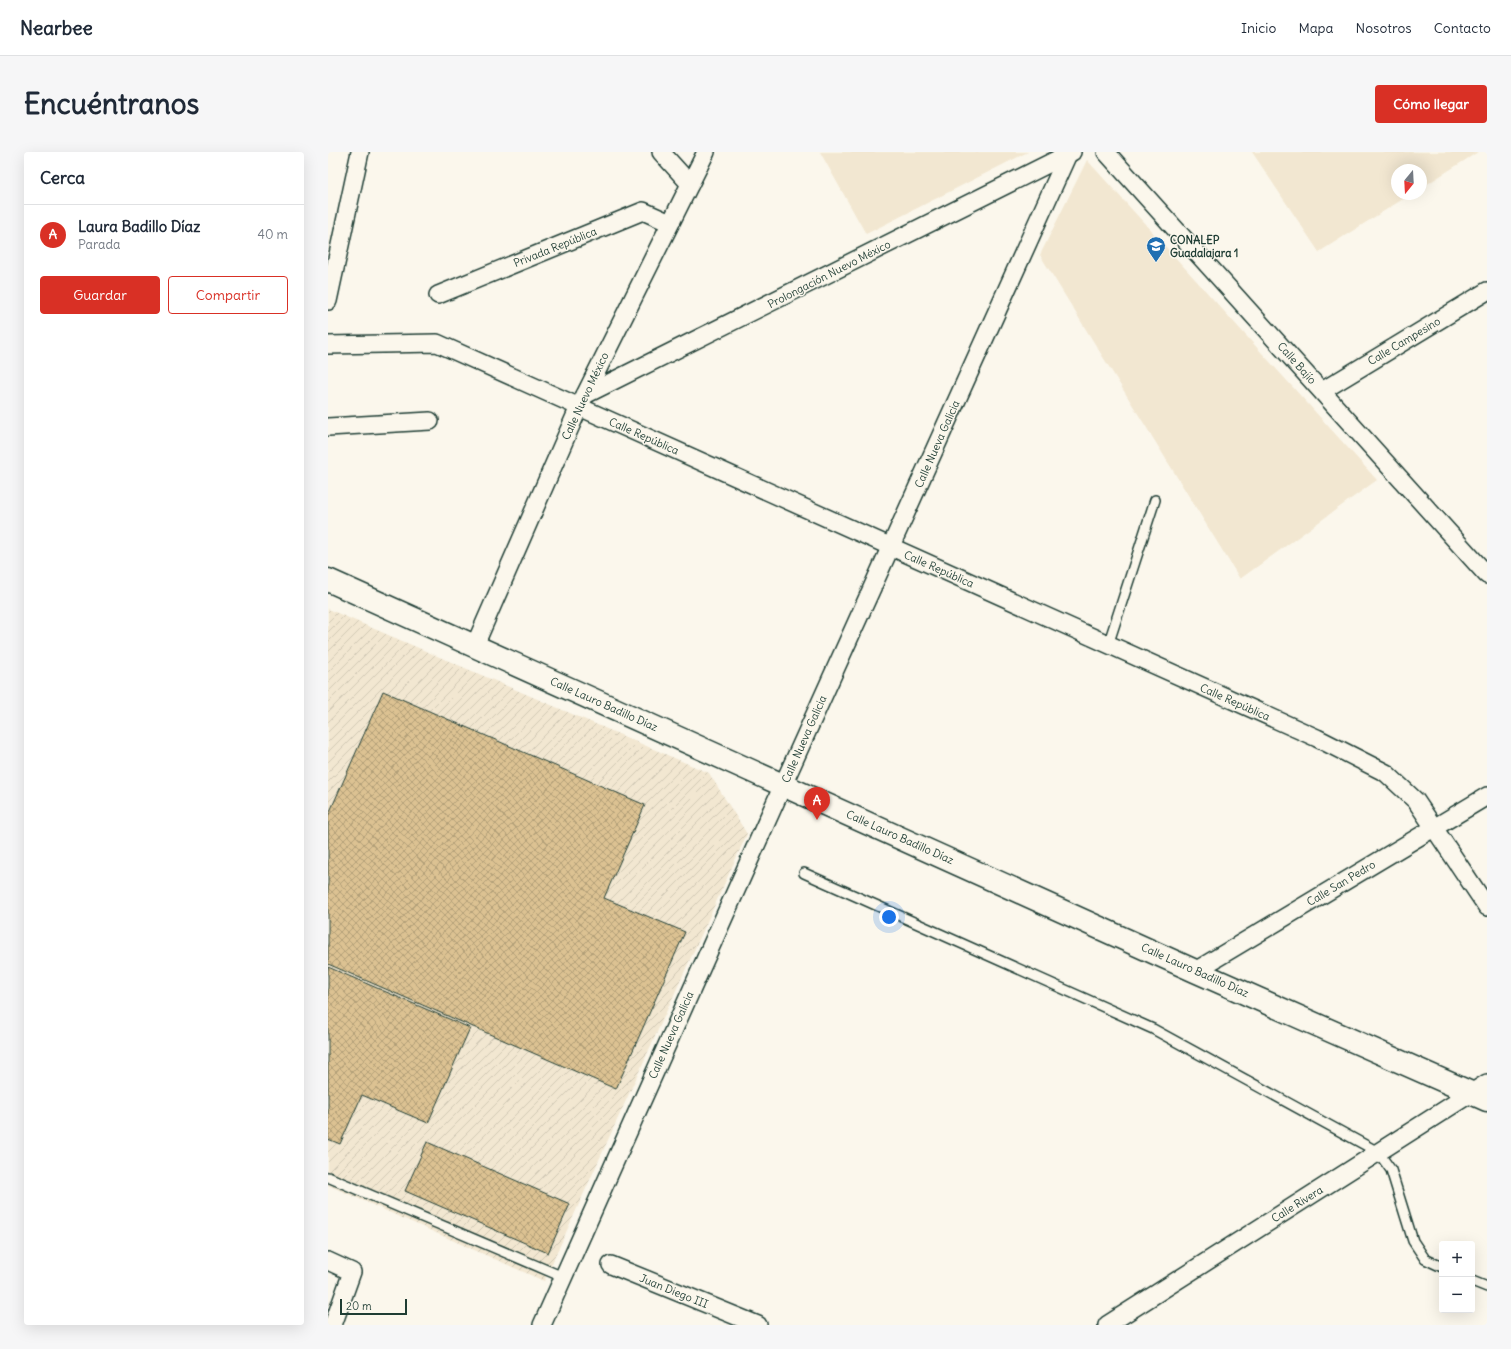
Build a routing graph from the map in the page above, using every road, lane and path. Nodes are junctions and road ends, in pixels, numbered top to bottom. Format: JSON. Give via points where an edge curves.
{"nodes":[{"id":1,"x":360,"y":152,"type":"edge"},
{"id":2,"x":661,"y":152,"type":"edge"},
{"id":3,"x":706,"y":152,"type":"edge"},
{"id":4,"x":1106,"y":152,"type":"edge"},
{"id":5,"x":1070,"y":153,"type":"edge"},
{"id":6,"x":690,"y":184,"type":"junction"},
{"id":7,"x":670,"y":223,"type":"junction"},
{"id":8,"x":1487,"y":291,"type":"edge"},
{"id":9,"x":438,"y":295,"type":"dead end"},
{"id":10,"x":328,"y":301,"type":"edge"},
{"id":11,"x":328,"y":345,"type":"edge"},
{"id":12,"x":1322,"y":391,"type":"junction"},
{"id":13,"x":582,"y":401,"type":"junction"},
{"id":14,"x":430,"y":421,"type":"dead end"},
{"id":15,"x":328,"y":427,"type":"edge"},
{"id":16,"x":1155,"y":500,"type":"dead end"},
{"id":17,"x":891,"y":547,"type":"junction"},
{"id":18,"x":1487,"y":575,"type":"edge"},
{"id":19,"x":328,"y":580,"type":"edge"},
{"id":20,"x":475,"y":645,"type":"junction"},
{"id":21,"x":1108,"y":645,"type":"junction"},
{"id":22,"x":783,"y":785,"type":"junction"},
{"id":23,"x":1487,"y":796,"type":"edge"},
{"id":24,"x":1433,"y":828,"type":"junction"},
{"id":25,"x":804,"y":873,"type":"dead end"},
{"id":26,"x":1487,"y":907,"type":"edge"},
{"id":27,"x":1195,"y":971,"type":"junction"},
{"id":28,"x":1482,"y":1092,"type":"edge"},
{"id":29,"x":1378,"y":1152,"type":"junction"},
{"id":30,"x":328,"y":1178,"type":"edge"},
{"id":31,"x":328,"y":1261,"type":"edge"},
{"id":32,"x":611,"y":1265,"type":"dead end"},
{"id":33,"x":1439,"y":1266,"type":"edge"},
{"id":34,"x":563,"y":1277,"type":"junction"},
{"id":35,"x":1475,"y":1282,"type":"edge"},
{"id":36,"x":1487,"y":1288,"type":"edge"},
{"id":37,"x":332,"y":1325,"type":"edge"},
{"id":38,"x":542,"y":1325,"type":"edge"},
{"id":39,"x":758,"y":1325,"type":"edge"},
{"id":40,"x":1107,"y":1325,"type":"edge"}],
"edges":[{"from":1,"to":10,"type":"street"},
{"from":2,"to":6,"type":"street"},
{"from":3,"to":6,"type":"street","name":"Calle Nuevo México"},
{"from":4,"to":12,"type":"street","name":"Calle Bajío"},
{"from":5,"to":13,"type":"street","name":"Prolongación Nuevo México"},
{"from":5,"to":17,"type":"street","name":"Calle Nueva Galicia"},
{"from":6,"to":7,"type":"street","name":"Calle Nuevo México"},
{"from":7,"to":9,"type":"street","name":"Privada República","via":[[643,211]]},
{"from":7,"to":13,"type":"street","name":"Calle Nuevo México"},
{"from":8,"to":12,"type":"street","name":"Calle Campesino"},
{"from":11,"to":13,"type":"street","name":"Calle República","via":[[437,343]]},
{"from":12,"to":18,"type":"street","name":"Calle Bajío"},
{"from":13,"to":17,"type":"street","name":"Calle República"},
{"from":13,"to":20,"type":"street","name":"Calle Nuevo México"},
{"from":14,"to":15,"type":"street"},
{"from":16,"to":21,"type":"lane"},
{"from":17,"to":21,"type":"street","name":"Calle República"},
{"from":17,"to":22,"type":"street","name":"Calle Nueva Galicia"},
{"from":19,"to":20,"type":"street","name":"Calle Lauro Badillo Díaz"},
{"from":20,"to":22,"type":"street","name":"Calle Lauro Badillo Díaz"},
{"from":21,"to":24,"type":"street","name":"Calle República","via":[[1317,738],[1386,773],[1416,801]]},
{"from":22,"to":27,"type":"street","name":"Calle Lauro Badillo Díaz"},
{"from":22,"to":34,"type":"street","name":"Calle Nueva Galicia"},
{"from":23,"to":24,"type":"street","name":"Calle San Pedro"},
{"from":24,"to":26,"type":"street","name":"Calle República"},
{"from":24,"to":27,"type":"street","name":"Calle San Pedro"},
{"from":25,"to":29,"type":"lane","via":[[1153,1028]]},
{"from":27,"to":28,"type":"street","name":"Calle Lauro Badillo Díaz"},
{"from":28,"to":29,"type":"street","name":"Calle Rivera"},
{"from":29,"to":33,"type":"lane","via":[[1391,1170],[1413,1241],[1425,1259]]},
{"from":29,"to":40,"type":"street","name":"Calle Rivera"},
{"from":30,"to":34,"type":"lane"},
{"from":31,"to":37,"type":"street","via":[[352,1272]]},
{"from":32,"to":39,"type":"street","name":"Juan Diego III"},
{"from":34,"to":38,"type":"street","name":"Calle Nueva Galicia"},
{"from":35,"to":36,"type":"lane"}]}
